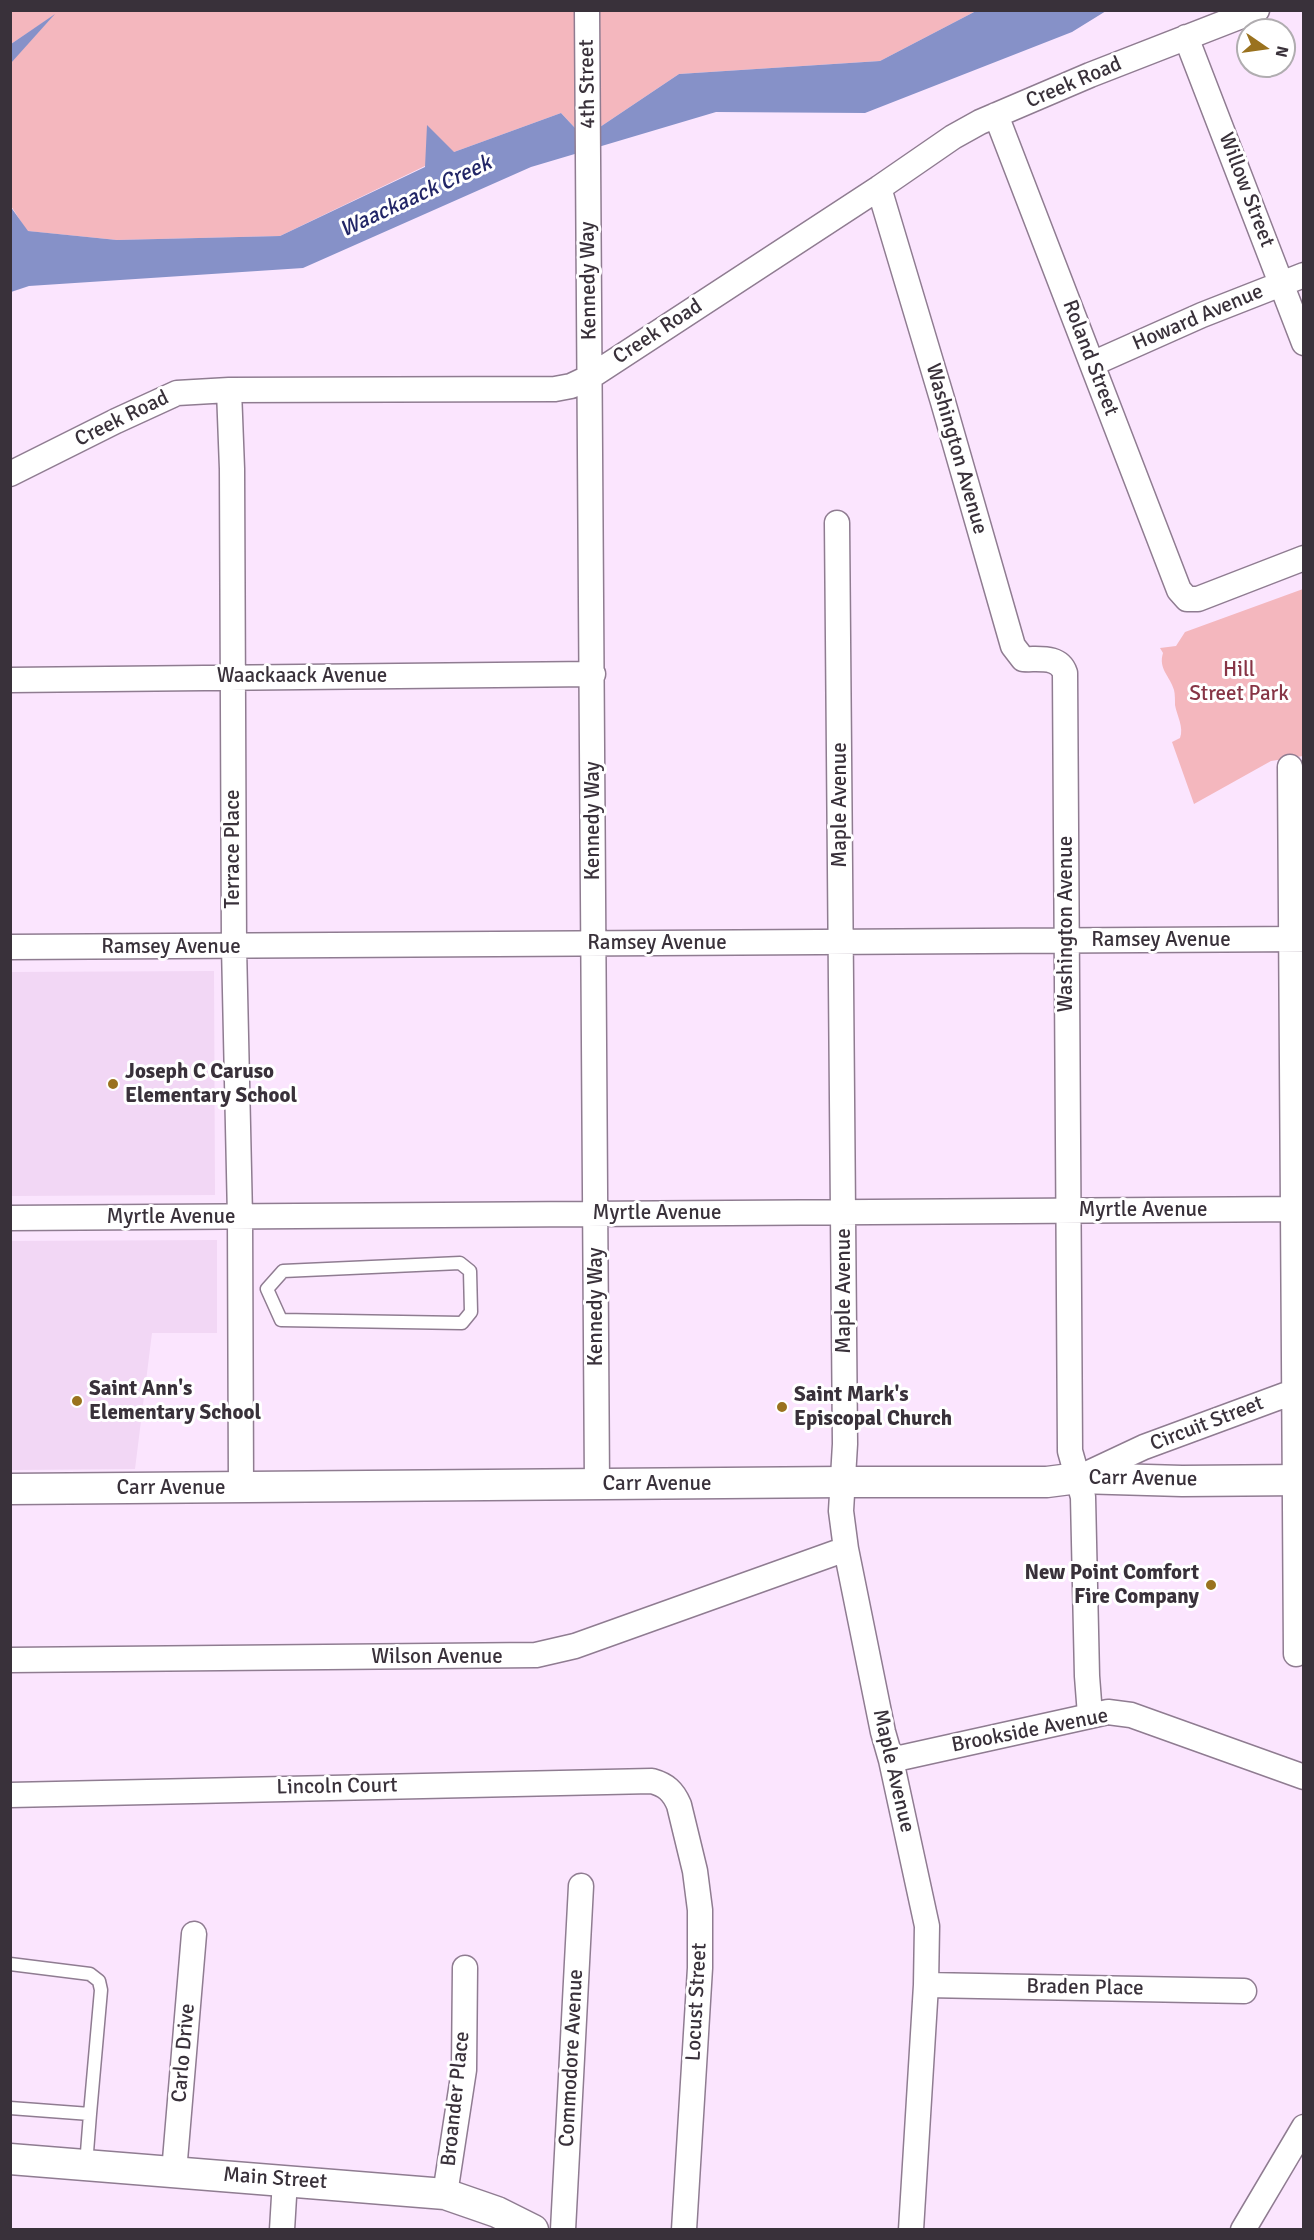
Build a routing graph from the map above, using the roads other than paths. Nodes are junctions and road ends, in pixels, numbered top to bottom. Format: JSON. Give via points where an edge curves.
{"nodes":[{"id":1,"x":587,"y":10,"type":"edge"},
{"id":2,"x":1257,"y":10,"type":"edge"},
{"id":3,"x":1186,"y":38,"type":"junction"},
{"id":4,"x":996,"y":115,"type":"junction"},
{"id":5,"x":588,"y":158,"type":"joint"},
{"id":6,"x":879,"y":188,"type":"junction"},
{"id":7,"x":1292,"y":279,"type":"edge"},
{"id":8,"x":1304,"y":343,"type":"edge"},
{"id":9,"x":1092,"y":363,"type":"junction"},
{"id":10,"x":590,"y":377,"type":"junction"},
{"id":11,"x":228,"y":390,"type":"junction"},
{"id":12,"x":10,"y":474,"type":"edge"},
{"id":13,"x":837,"y":523,"type":"dead end"},
{"id":14,"x":1304,"y":558,"type":"edge"},
{"id":15,"x":593,"y":674,"type":"junction"},
{"id":16,"x":232,"y":676,"type":"junction"},
{"id":17,"x":10,"y":680,"type":"edge"},
{"id":18,"x":1290,"y":767,"type":"dead end"},
{"id":19,"x":1297,"y":939,"type":"edge"},
{"id":20,"x":1066,"y":940,"type":"junction"},
{"id":21,"x":841,"y":942,"type":"junction"},
{"id":22,"x":594,"y":944,"type":"junction"},
{"id":23,"x":234,"y":946,"type":"junction"},
{"id":24,"x":10,"y":947,"type":"edge"},
{"id":25,"x":1298,"y":1209,"type":"edge"},
{"id":26,"x":1068,"y":1210,"type":"junction"},
{"id":27,"x":843,"y":1212,"type":"junction"},
{"id":28,"x":596,"y":1213,"type":"junction"},
{"id":29,"x":240,"y":1217,"type":"junction"},
{"id":30,"x":10,"y":1218,"type":"edge"},
{"id":31,"x":253,"y":1289,"type":"junction"},
{"id":32,"x":1299,"y":1390,"type":"edge"},
{"id":33,"x":1078,"y":1478,"type":"junction"},
{"id":34,"x":1299,"y":1480,"type":"edge"},
{"id":35,"x":843,"y":1482,"type":"junction"},
{"id":36,"x":597,"y":1484,"type":"junction"},
{"id":37,"x":241,"y":1488,"type":"junction"},
{"id":38,"x":10,"y":1489,"type":"edge"},
{"id":39,"x":846,"y":1550,"type":"junction"},
{"id":40,"x":1296,"y":1654,"type":"dead end"},
{"id":41,"x":10,"y":1660,"type":"edge"},
{"id":42,"x":1090,"y":1715,"type":"junction"},
{"id":43,"x":891,"y":1760,"type":"junction"},
{"id":44,"x":1304,"y":1777,"type":"edge"},
{"id":45,"x":663,"y":1784,"type":"joint"},
{"id":46,"x":10,"y":1795,"type":"edge"},
{"id":47,"x":581,"y":1886,"type":"dead end"},
{"id":48,"x":194,"y":1934,"type":"dead end"},
{"id":49,"x":10,"y":1964,"type":"edge"},
{"id":50,"x":465,"y":1968,"type":"dead end"},
{"id":51,"x":926,"y":1985,"type":"junction"},
{"id":52,"x":1244,"y":1991,"type":"dead end"},
{"id":53,"x":10,"y":2108,"type":"edge"},
{"id":54,"x":90,"y":2114,"type":"junction"},
{"id":55,"x":1304,"y":2127,"type":"edge"},
{"id":56,"x":10,"y":2159,"type":"edge"},
{"id":57,"x":86,"y":2165,"type":"junction"},
{"id":58,"x":174,"y":2172,"type":"junction"},
{"id":59,"x":285,"y":2180,"type":"junction"},
{"id":60,"x":445,"y":2194,"type":"junction"},
{"id":61,"x":282,"y":2229,"type":"edge"},
{"id":62,"x":533,"y":2229,"type":"edge"},
{"id":63,"x":563,"y":2229,"type":"edge"},
{"id":64,"x":684,"y":2229,"type":"edge"},
{"id":65,"x":911,"y":2229,"type":"edge"},
{"id":66,"x":1243,"y":2229,"type":"edge"}],
"edges":[{"from":1,"to":5,"type":"street","name":"4th Street"},
{"from":2,"to":3,"type":"street","name":"Creek Road"},
{"from":3,"to":4,"type":"street","name":"Creek Road"},
{"from":3,"to":7,"type":"street","name":"Willow Street"},
{"from":4,"to":6,"type":"street","name":"Creek Road","via":[[945,142]]},
{"from":4,"to":9,"type":"street","name":"Roland Street"},
{"from":5,"to":10,"type":"street","name":"Kennedy Way"},
{"from":6,"to":10,"type":"street","name":"Creek Road"},
{"from":6,"to":20,"type":"street","name":"Washington Avenue","via":[[1013,646],[1023,659],[1057,661],[1065,673]]},
{"from":7,"to":8,"type":"street","name":"Willow Street"},
{"from":7,"to":9,"type":"street","name":"Howard Avenue"},
{"from":9,"to":14,"type":"street","name":"Roland Street","via":[[1179,590],[1187,599],[1198,599]]},
{"from":10,"to":11,"type":"street","name":"Creek Road","via":[[555,389]]},
{"from":10,"to":15,"type":"street","name":"Kennedy Way"},
{"from":11,"to":12,"type":"street","name":"Creek Road","via":[[177,393]]},
{"from":11,"to":16,"type":"street","name":"Terrace Place"},
{"from":13,"to":21,"type":"street","name":"Maple Avenue"},
{"from":15,"to":16,"type":"street","name":"Waackaack Avenue"},
{"from":15,"to":22,"type":"street","name":"Kennedy Way"},
{"from":16,"to":17,"type":"street","name":"Waackaack Avenue"},
{"from":16,"to":23,"type":"street","name":"Terrace Place"},
{"from":18,"to":19,"type":"street"},
{"from":19,"to":20,"type":"street","name":"Ramsey Avenue"},
{"from":19,"to":25,"type":"street"},
{"from":20,"to":21,"type":"street","name":"Ramsey Avenue"},
{"from":20,"to":26,"type":"street","name":"Washington Avenue"},
{"from":21,"to":22,"type":"street","name":"Ramsey Avenue"},
{"from":21,"to":27,"type":"street","name":"Maple Avenue"},
{"from":22,"to":23,"type":"street","name":"Ramsey Avenue"},
{"from":22,"to":28,"type":"street","name":"Kennedy Way"},
{"from":23,"to":24,"type":"street","name":"Ramsey Avenue"},
{"from":23,"to":29,"type":"street","name":"Terrace Place"},
{"from":25,"to":26,"type":"street","name":"Myrtle Avenue"},
{"from":25,"to":32,"type":"street"},
{"from":26,"to":27,"type":"street","name":"Myrtle Avenue"},
{"from":26,"to":33,"type":"street","name":"Washington Avenue","via":[[1070,1451]]},
{"from":27,"to":28,"type":"street","name":"Myrtle Avenue"},
{"from":27,"to":35,"type":"street","name":"Maple Avenue"},
{"from":28,"to":29,"type":"street","name":"Myrtle Avenue"},
{"from":28,"to":36,"type":"street","name":"Kennedy Way"},
{"from":29,"to":30,"type":"street","name":"Myrtle Avenue"},
{"from":29,"to":31,"type":"street","name":"Terrace Place"},
{"from":31,"to":31,"type":"lane","via":[[283,1271],[460,1263],[470,1271],[471,1312],[462,1323],[281,1320]]},
{"from":31,"to":37,"type":"street","name":"Terrace Place"},
{"from":32,"to":33,"type":"street","name":"Circuit Street","via":[[1144,1447]]},
{"from":32,"to":34,"type":"street"},
{"from":33,"to":34,"type":"street","name":"Carr Avenue"},
{"from":33,"to":35,"type":"street","name":"Carr Avenue","via":[[1047,1482]]},
{"from":33,"to":42,"type":"street","name":"Washington Avenue","via":[[1083,1497]]},
{"from":34,"to":40,"type":"street"},
{"from":35,"to":36,"type":"street","name":"Carr Avenue"},
{"from":35,"to":39,"type":"street","name":"Maple Avenue","via":[[841,1511]]},
{"from":36,"to":37,"type":"street","name":"Carr Avenue"},
{"from":37,"to":38,"type":"street","name":"Carr Avenue"},
{"from":39,"to":41,"type":"street","name":"Wilson Avenue","via":[[575,1646],[536,1655]]},
{"from":39,"to":43,"type":"street","name":"Maple Avenue"},
{"from":42,"to":43,"type":"street","name":"Brookside Avenue"},
{"from":42,"to":44,"type":"street","name":"Brookside Avenue","via":[[1131,1715]]},
{"from":43,"to":51,"type":"street","name":"Maple Avenue","via":[[927,1926]]},
{"from":45,"to":46,"type":"street","name":"Lincoln Court","via":[[652,1780]]},
{"from":45,"to":64,"type":"street","name":"Locust Street","via":[[679,1805],[700,1910]]},
{"from":47,"to":63,"type":"street","name":"Commodore Avenue"},
{"from":48,"to":58,"type":"street","name":"Carlo Drive"},
{"from":49,"to":54,"type":"lane","via":[[90,1974],[99,1981]]},
{"from":50,"to":60,"type":"street","name":"Broander Place","via":[[464,2070]]},
{"from":51,"to":52,"type":"street","name":"Braden Place"},
{"from":51,"to":65,"type":"street","name":"Maple Avenue"},
{"from":53,"to":54,"type":"lane"},
{"from":54,"to":57,"type":"lane"},
{"from":55,"to":66,"type":"street"},
{"from":56,"to":57,"type":"street","name":"Main Street"},
{"from":57,"to":58,"type":"street","name":"Main Street"},
{"from":58,"to":59,"type":"street","name":"Main Street"},
{"from":59,"to":60,"type":"street","name":"Main Street"},
{"from":59,"to":61,"type":"street"},
{"from":60,"to":62,"type":"street","name":"Main Street"}]}
